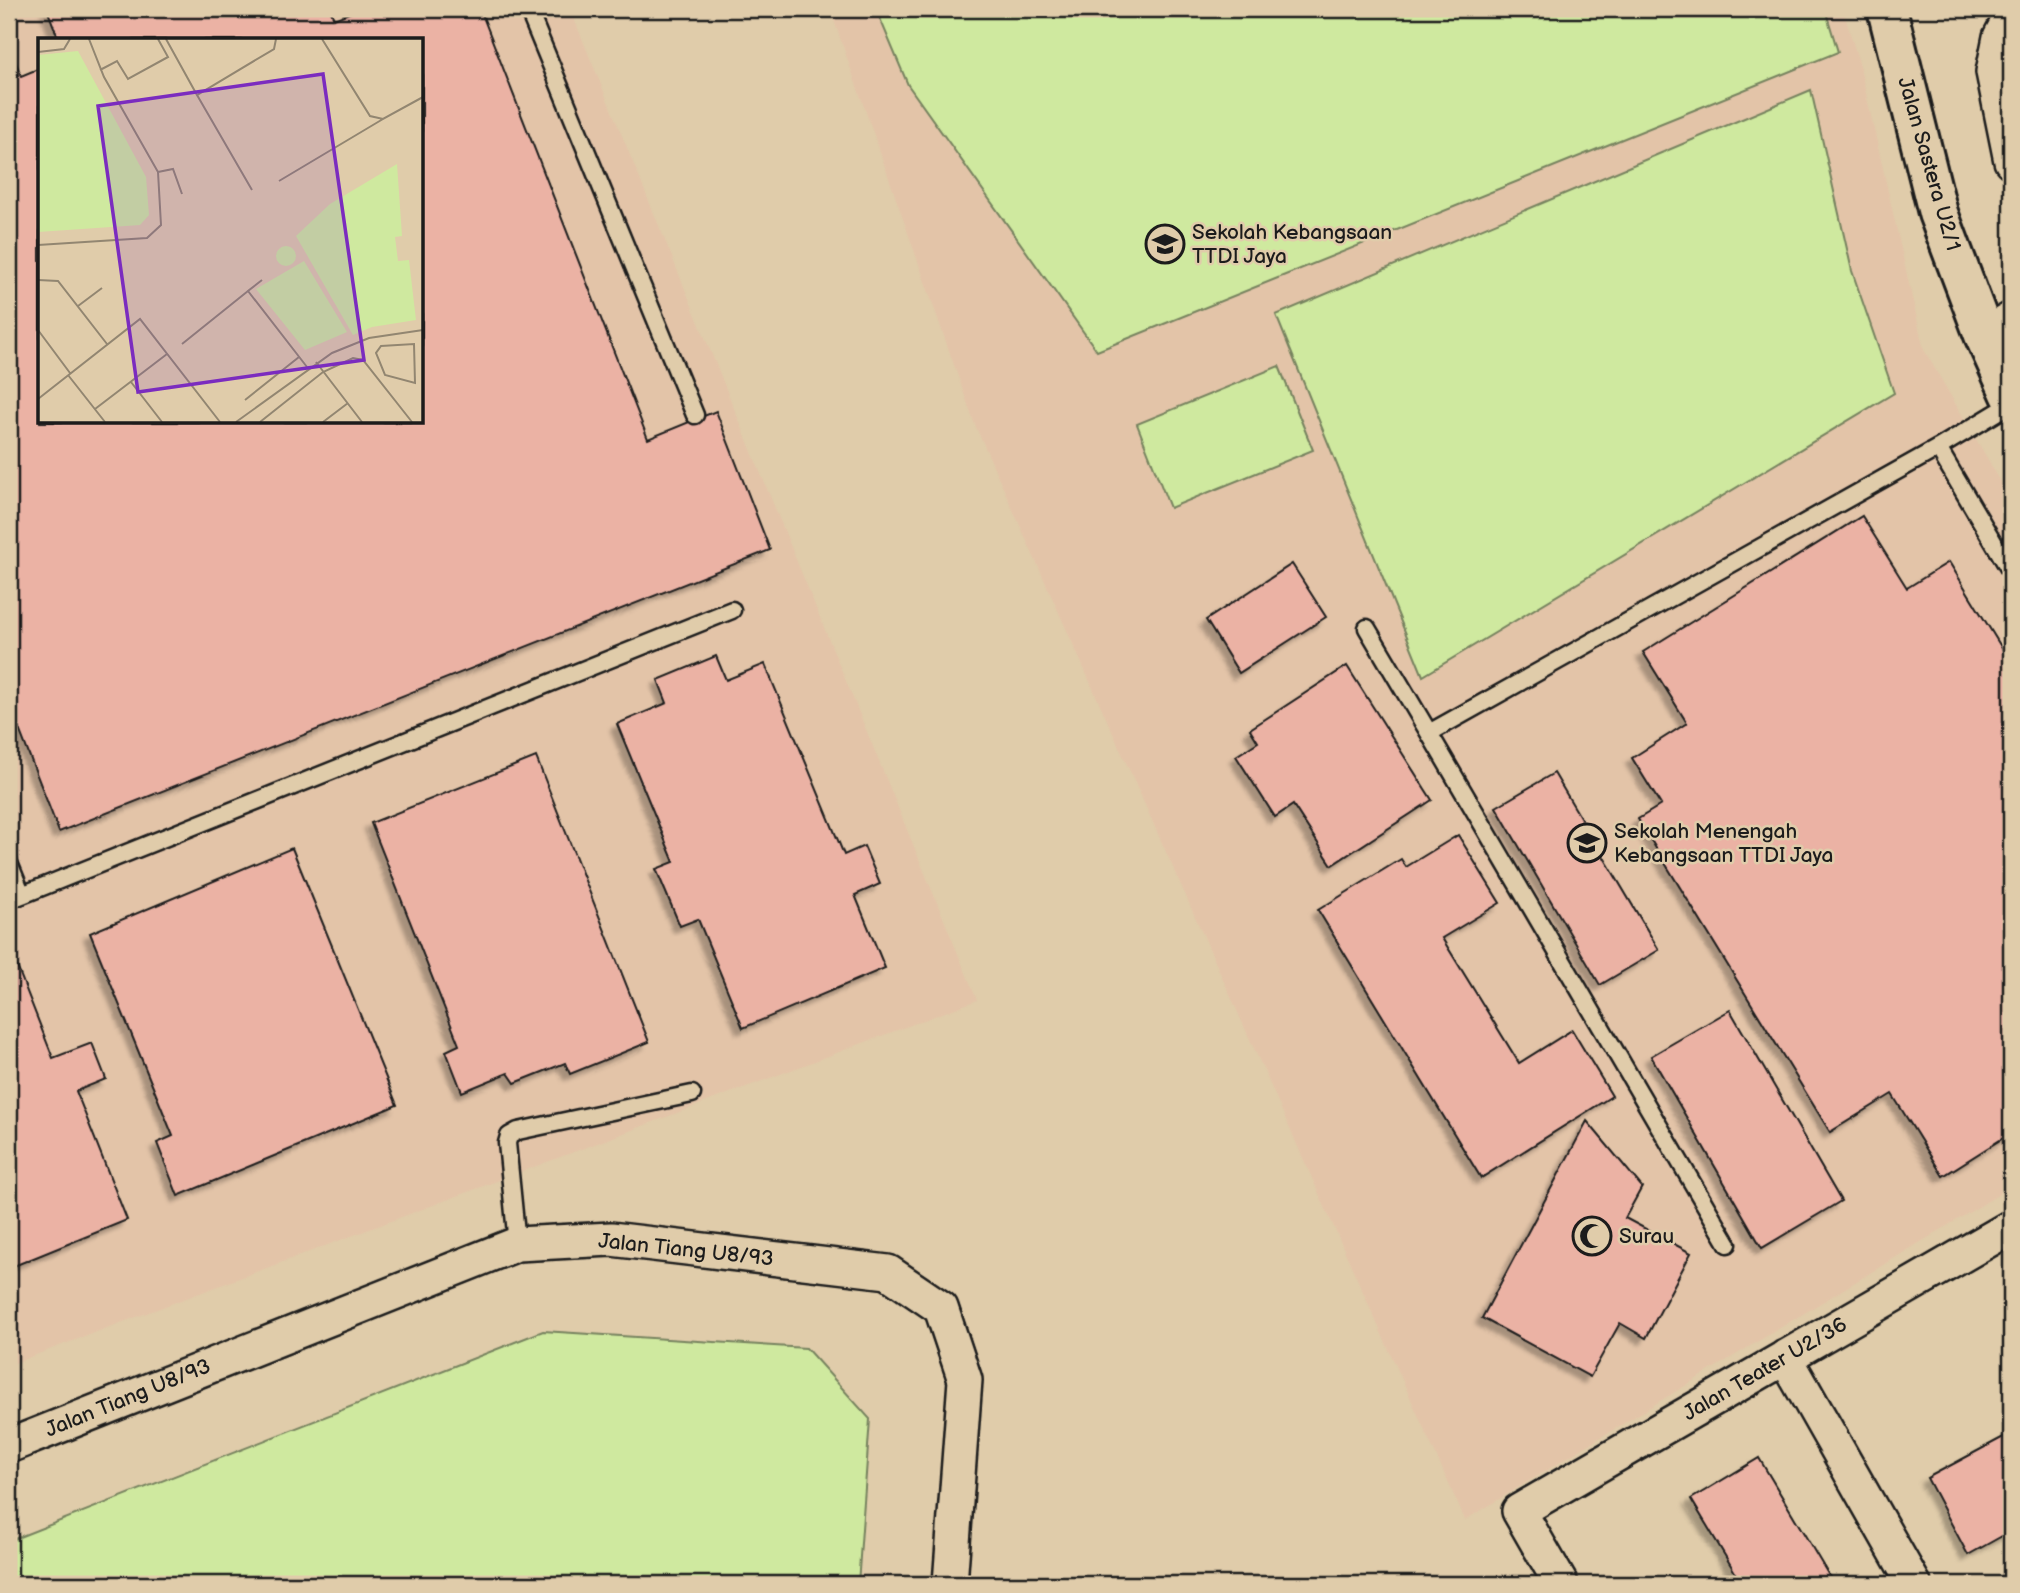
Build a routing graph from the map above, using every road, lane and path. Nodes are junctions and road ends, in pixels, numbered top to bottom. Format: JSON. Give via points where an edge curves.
{"nodes":[{"id":1,"x":528,"y":9,"type":"edge"},
{"id":2,"x":1887,"y":9,"type":"edge"},
{"id":3,"x":2011,"y":16,"type":"edge"},
{"id":4,"x":2011,"y":161,"type":"edge"},
{"id":5,"x":1998,"y":327,"type":"edge"},
{"id":6,"x":2011,"y":395,"type":"edge"},
{"id":7,"x":2011,"y":404,"type":"edge"},
{"id":8,"x":695,"y":415,"type":"dead end"},
{"id":9,"x":1938,"y":448,"type":"junction"},
{"id":10,"x":2011,"y":572,"type":"edge"},
{"id":11,"x":732,"y":610,"type":"dead end"},
{"id":12,"x":1367,"y":628,"type":"dead end"},
{"id":13,"x":1429,"y":733,"type":"junction"},
{"id":14,"x":9,"y":863,"type":"edge"},
{"id":15,"x":15,"y":898,"type":"edge"},
{"id":16,"x":692,"y":1094,"type":"dead end"},
{"id":17,"x":2011,"y":1227,"type":"edge"},
{"id":18,"x":517,"y":1244,"type":"junction"},
{"id":19,"x":1728,"y":1244,"type":"dead end"},
{"id":20,"x":1786,"y":1357,"type":"junction"},
{"id":21,"x":9,"y":1446,"type":"edge"},
{"id":22,"x":950,"y":1584,"type":"edge"},
{"id":23,"x":1561,"y":1584,"type":"edge"},
{"id":24,"x":1914,"y":1584,"type":"edge"}],
"edges":[{"from":1,"to":8,"type":"lane"},
{"from":2,"to":5,"type":"street","name":"Jalan Sastera U2/1","via":[[1938,213]]},
{"from":3,"to":4,"type":"street","via":[[2000,37],[1993,72]]},
{"from":5,"to":6,"type":"street","name":"Jalan Sastera U2/1"},
{"from":7,"to":9,"type":"lane"},
{"from":9,"to":10,"type":"lane"},
{"from":9,"to":13,"type":"lane"},
{"from":11,"to":15,"type":"lane"},
{"from":12,"to":13,"type":"lane"},
{"from":13,"to":19,"type":"lane"},
{"from":14,"to":15,"type":"lane"},
{"from":16,"to":18,"type":"lane","via":[[509,1136],[506,1143]]},
{"from":17,"to":20,"type":"street","name":"Jalan Teater U2/36"},
{"from":18,"to":21,"type":"street","name":"Jalan Tiang U8/93"},
{"from":18,"to":22,"type":"street","name":"Jalan Tiang U8/93","via":[[611,1239],[888,1272],[941,1308],[965,1380]]},
{"from":20,"to":23,"type":"street","name":"Jalan Teater U2/36","via":[[1519,1511]]},
{"from":20,"to":24,"type":"street"}]}
